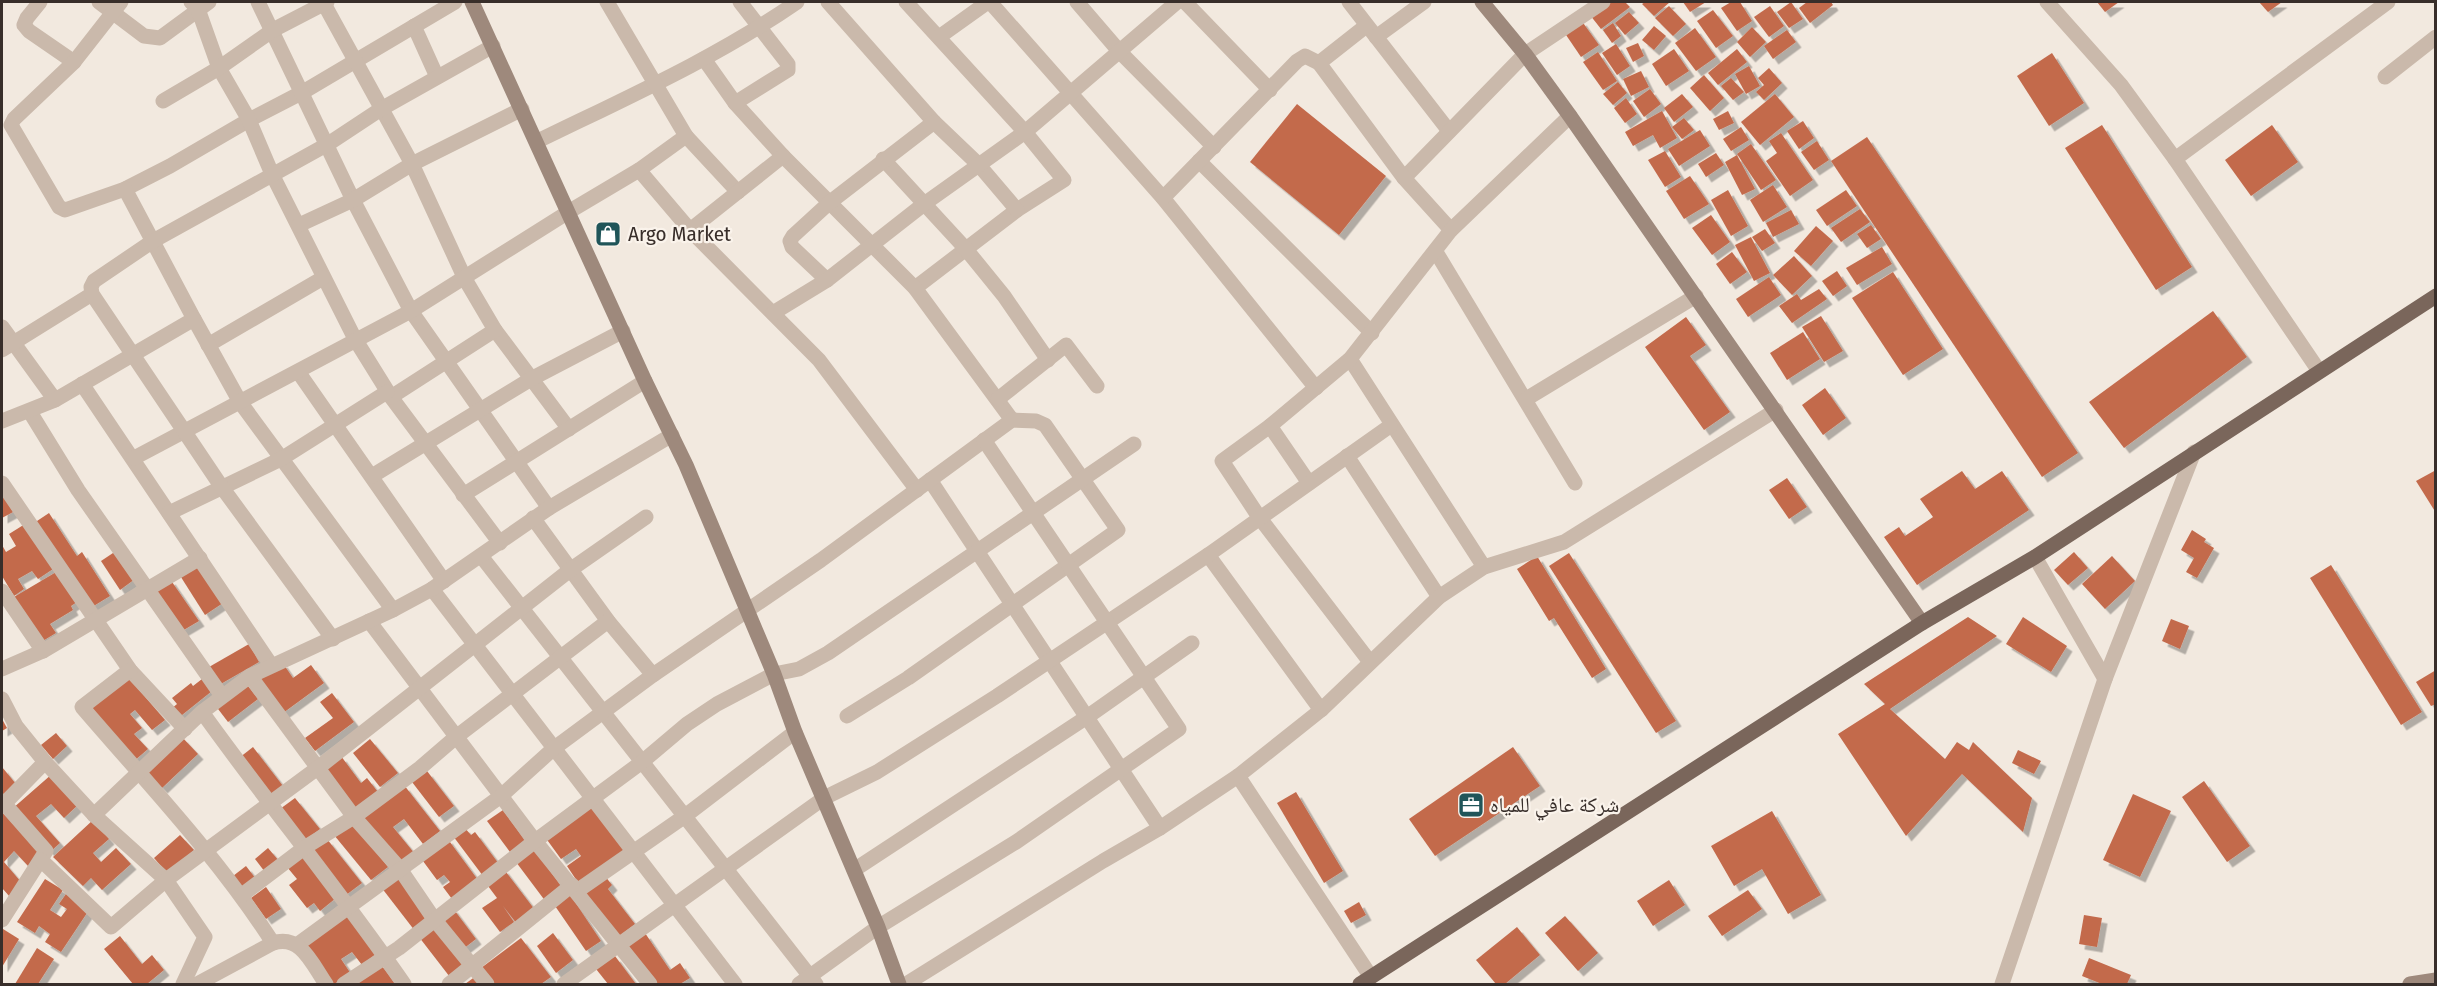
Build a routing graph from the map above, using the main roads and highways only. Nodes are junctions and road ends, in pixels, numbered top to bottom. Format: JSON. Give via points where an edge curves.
{"nodes":[{"id":1,"x":2436,"y":296,"type":"edge"},
{"id":2,"x":1366,"y":981,"type":"edge"}],
"edges":[{"from":1,"to":2,"type":"main road","via":[[2035,557],[1922,623]]}]}
